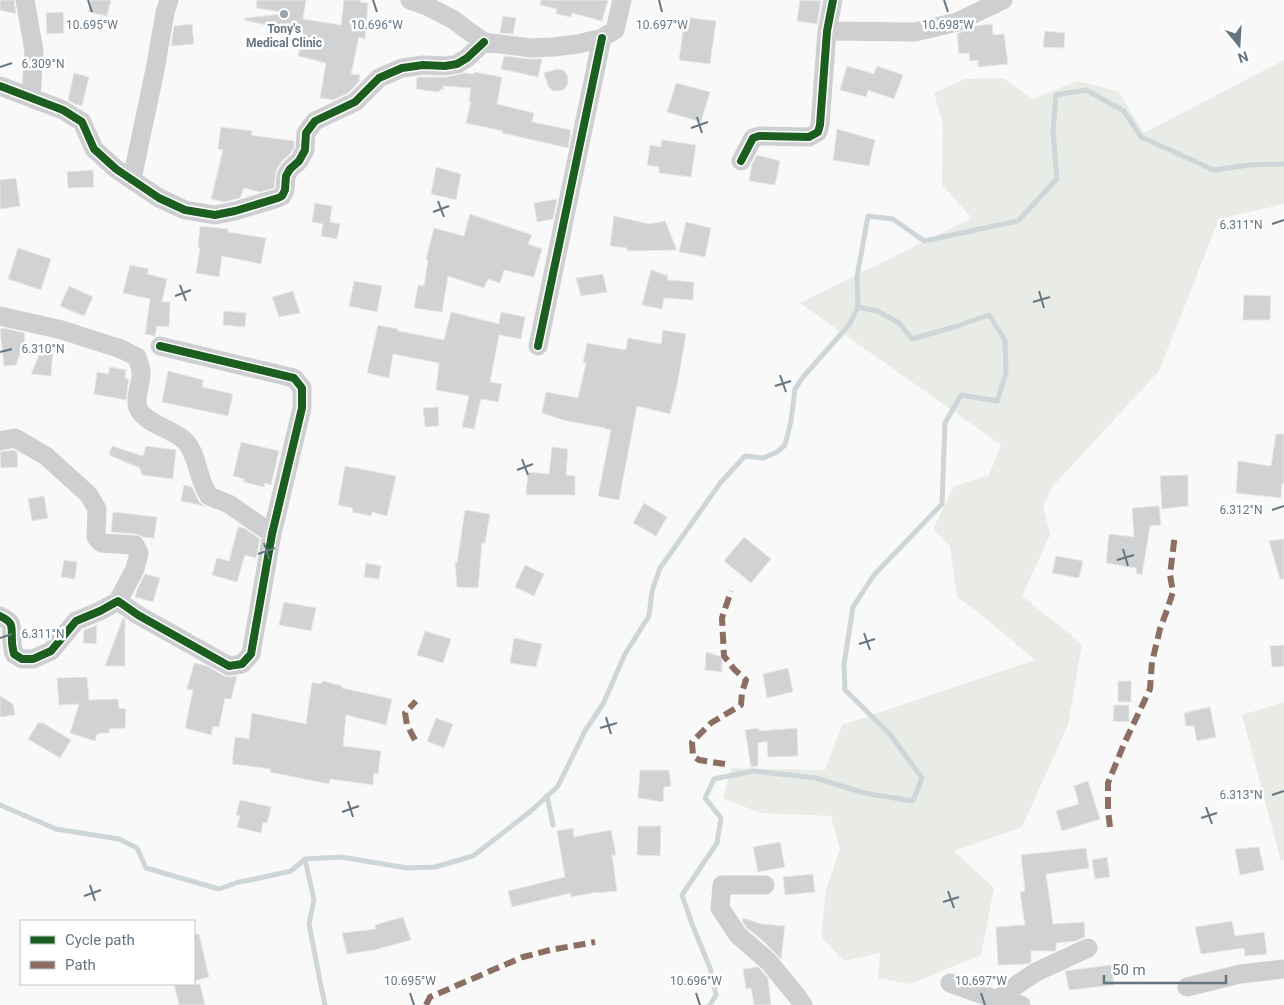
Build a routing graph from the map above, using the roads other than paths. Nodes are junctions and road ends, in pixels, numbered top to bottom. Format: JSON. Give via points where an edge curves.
{"nodes":[{"id":1,"x":25,"y":0,"type":"edge"},
{"id":2,"x":169,"y":0,"type":"edge"},
{"id":3,"x":410,"y":0,"type":"edge"},
{"id":4,"x":622,"y":0,"type":"edge"},
{"id":5,"x":833,"y":0,"type":"edge"},
{"id":6,"x":1003,"y":0,"type":"edge"},
{"id":7,"x":827,"y":31,"type":"junction"},
{"id":8,"x":602,"y":38,"type":"junction"},
{"id":9,"x":484,"y":42,"type":"junction"},
{"id":10,"x":0,"y":86,"type":"edge"},
{"id":11,"x":31,"y":98,"type":"junction"},
{"id":12,"x":741,"y":161,"type":"dead end"},
{"id":13,"x":132,"y":179,"type":"junction"},
{"id":14,"x":0,"y":316,"type":"edge"},
{"id":15,"x":160,"y":346,"type":"dead end"},
{"id":16,"x":538,"y":346,"type":"dead end"},
{"id":17,"x":0,"y":441,"type":"edge"},
{"id":18,"x":272,"y":534,"type":"junction"},
{"id":19,"x":118,"y":601,"type":"junction"},
{"id":20,"x":0,"y":616,"type":"edge"},
{"id":21,"x":765,"y":885,"type":"dead end"},
{"id":22,"x":1088,"y":948,"type":"dead end"},
{"id":23,"x":1284,"y":969,"type":"edge"},
{"id":24,"x":950,"y":983,"type":"dead end"},
{"id":25,"x":1187,"y":987,"type":"dead end"},
{"id":26,"x":997,"y":1000,"type":"junction"},
{"id":27,"x":803,"y":1005,"type":"edge"},
{"id":28,"x":1022,"y":1005,"type":"edge"}],
"edges":[{"from":1,"to":11,"type":"street","via":[[34,51]]},
{"from":2,"to":13,"type":"street"},
{"from":3,"to":9,"type":"street","via":[[454,20]]},
{"from":4,"to":8,"type":"street","via":[[615,30]]},
{"from":5,"to":7,"type":"street"},
{"from":6,"to":7,"type":"street","via":[[957,22],[915,32]]},
{"from":7,"to":12,"type":"street","via":[[818,132],[809,138],[753,138]]},
{"from":8,"to":9,"type":"street","via":[[578,44],[532,48]]},
{"from":8,"to":16,"type":"street"},
{"from":9,"to":13,"type":"street","via":[[457,64],[402,68],[379,78],[355,102],[315,121],[306,133],[305,150],[286,176],[285,190],[278,198],[214,215],[185,210],[159,198]]},
{"from":10,"to":11,"type":"street"},
{"from":11,"to":13,"type":"street","via":[[63,110],[82,122],[94,149]]},
{"from":14,"to":18,"type":"street","via":[[62,330],[137,357],[141,372],[137,400],[140,411],[162,429],[185,440],[209,496],[229,504]]},
{"from":15,"to":18,"type":"street","via":[[294,378],[302,388],[302,408]]},
{"from":17,"to":19,"type":"street","via":[[15,438],[46,456],[88,495],[97,509],[96,537],[101,543],[134,545],[138,553],[135,569]]},
{"from":18,"to":19,"type":"street","via":[[251,654],[242,664],[228,666]]},
{"from":19,"to":20,"type":"street","via":[[76,621],[51,651],[33,658],[22,659],[14,654],[12,628],[9,621]]},
{"from":21,"to":27,"type":"street","via":[[722,885],[720,908],[738,935],[769,962]]},
{"from":22,"to":26,"type":"street","via":[[1036,972]]},
{"from":23,"to":25,"type":"street","via":[[1240,974]]},
{"from":24,"to":26,"type":"street"},
{"from":26,"to":28,"type":"street"}]}
